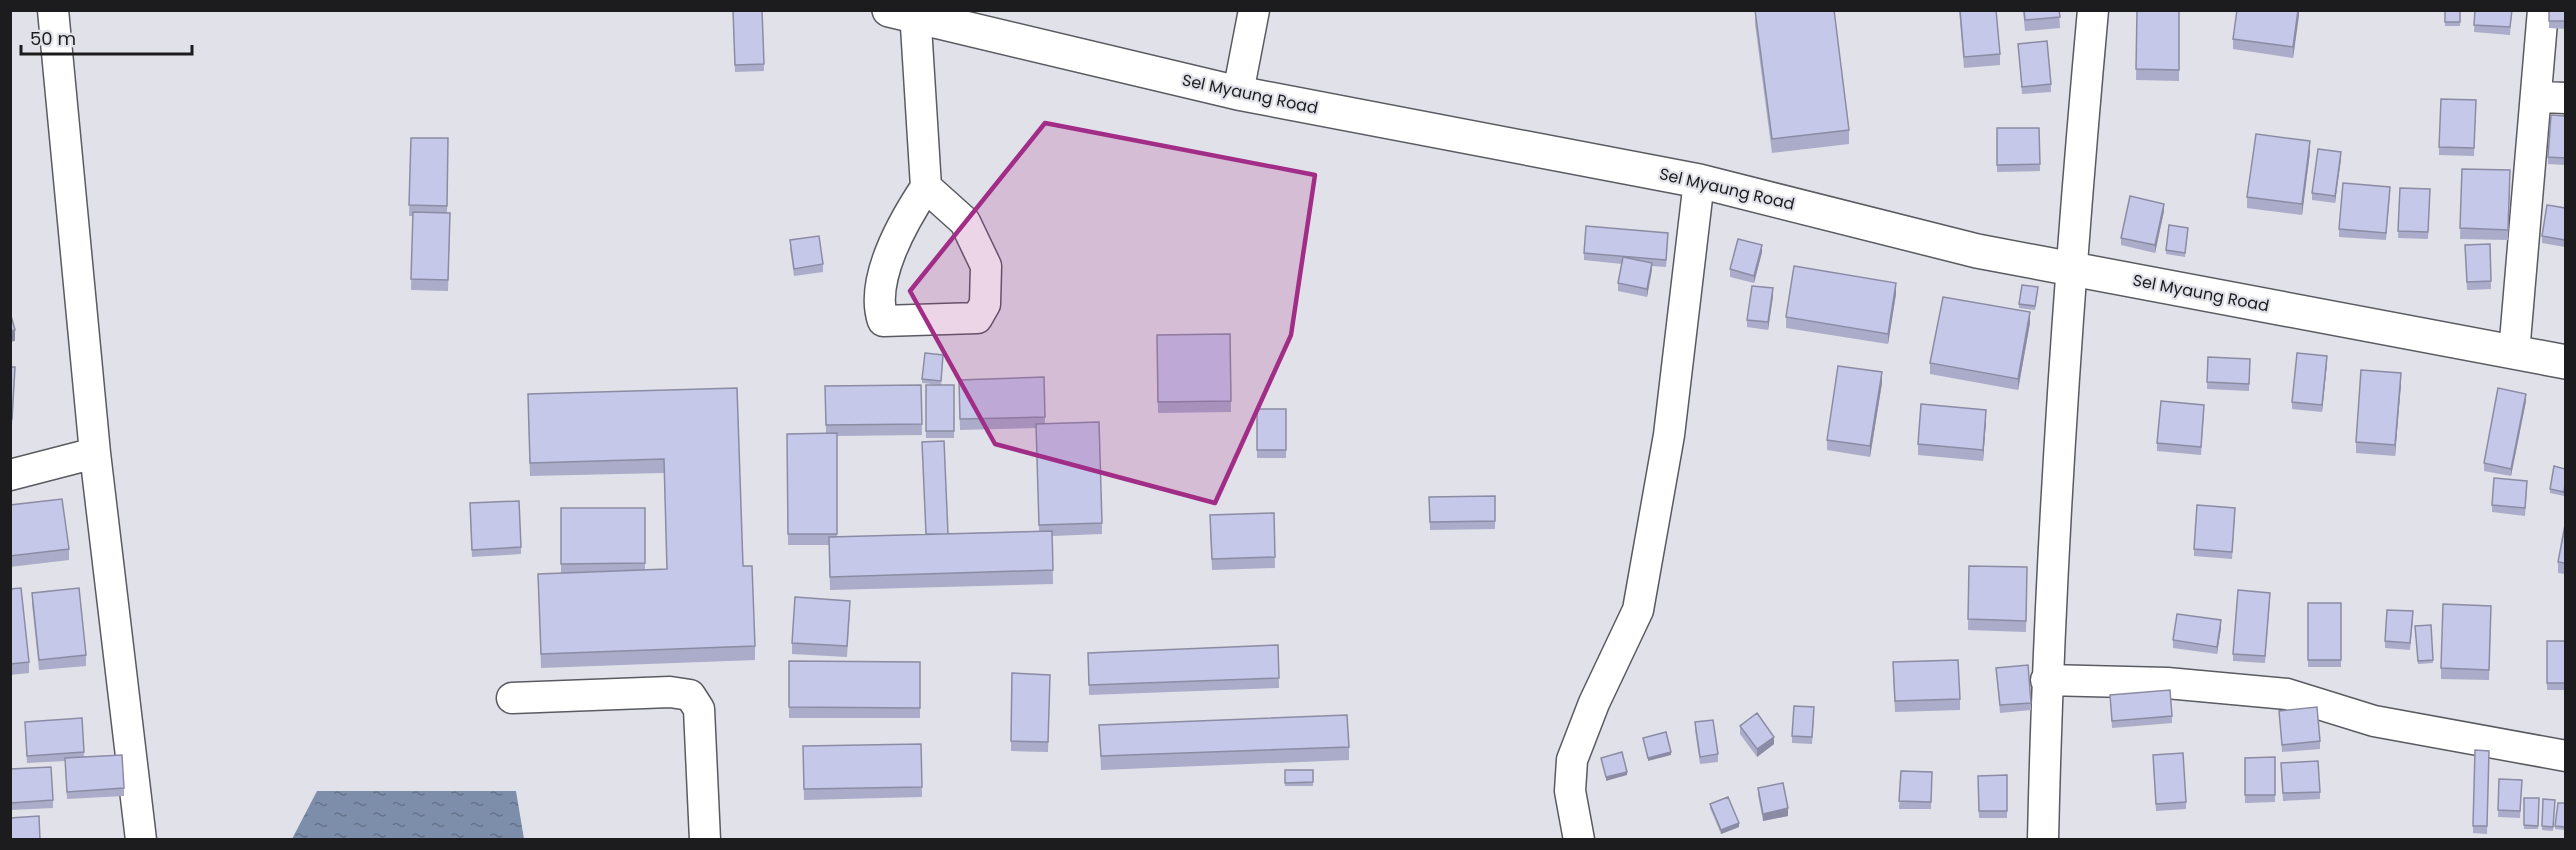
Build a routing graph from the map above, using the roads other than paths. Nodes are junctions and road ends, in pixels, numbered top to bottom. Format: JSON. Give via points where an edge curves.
{"nodes":[{"id":1,"x":53,"y":10,"type":"edge"},
{"id":2,"x":1254,"y":10,"type":"edge"},
{"id":3,"x":2093,"y":10,"type":"edge"},
{"id":4,"x":2543,"y":10,"type":"edge"},
{"id":5,"x":906,"y":12,"type":"edge"},
{"id":6,"x":1238,"y":93,"type":"junction"},
{"id":7,"x":2551,"y":98,"type":"edge"},
{"id":8,"x":1699,"y":181,"type":"junction"},
{"id":9,"x":927,"y":186,"type":"junction"},
{"id":10,"x":2070,"y":268,"type":"junction"},
{"id":11,"x":2514,"y":353,"type":"junction"},
{"id":12,"x":2565,"y":362,"type":"edge"},
{"id":13,"x":95,"y":453,"type":"junction"},
{"id":14,"x":10,"y":475,"type":"edge"},
{"id":15,"x":2046,"y":680,"type":"junction"},
{"id":16,"x":512,"y":698,"type":"dead end"},
{"id":17,"x":2565,"y":756,"type":"edge"},
{"id":18,"x":141,"y":840,"type":"edge"},
{"id":19,"x":705,"y":840,"type":"edge"},
{"id":20,"x":1579,"y":840,"type":"edge"},
{"id":21,"x":2043,"y":840,"type":"edge"}],
"edges":[{"from":1,"to":13,"type":"street"},
{"from":2,"to":6,"type":"street"},
{"from":3,"to":10,"type":"street"},
{"from":4,"to":7,"type":"street"},
{"from":5,"to":6,"type":"main road","name":"Sel Myaung Road"},
{"from":5,"to":9,"type":"street"},
{"from":6,"to":8,"type":"main road","name":"Sel Myaung Road"},
{"from":7,"to":11,"type":"street"},
{"from":8,"to":10,"type":"main road","name":"Sel Myaung Road","via":[[1977,251]]},
{"from":8,"to":20,"type":"street","via":[[1669,435],[1638,610],[1572,760],[1570,790]]},
{"from":9,"to":9,"type":"street","via":[[903,222],[887,260],[879,309],[883,321],[976,318],[985,304],[986,266],[965,222]]},
{"from":10,"to":11,"type":"main road","name":"Sel Myaung Road"},
{"from":10,"to":15,"type":"street"},
{"from":11,"to":12,"type":"main road","name":"Sel Myaung Road"},
{"from":13,"to":14,"type":"street"},
{"from":13,"to":18,"type":"street"},
{"from":15,"to":17,"type":"street","via":[[2167,683],[2288,694],[2374,722]]},
{"from":15,"to":21,"type":"street"},
{"from":16,"to":19,"type":"street","via":[[670,692],[690,695],[699,709]]}]}
